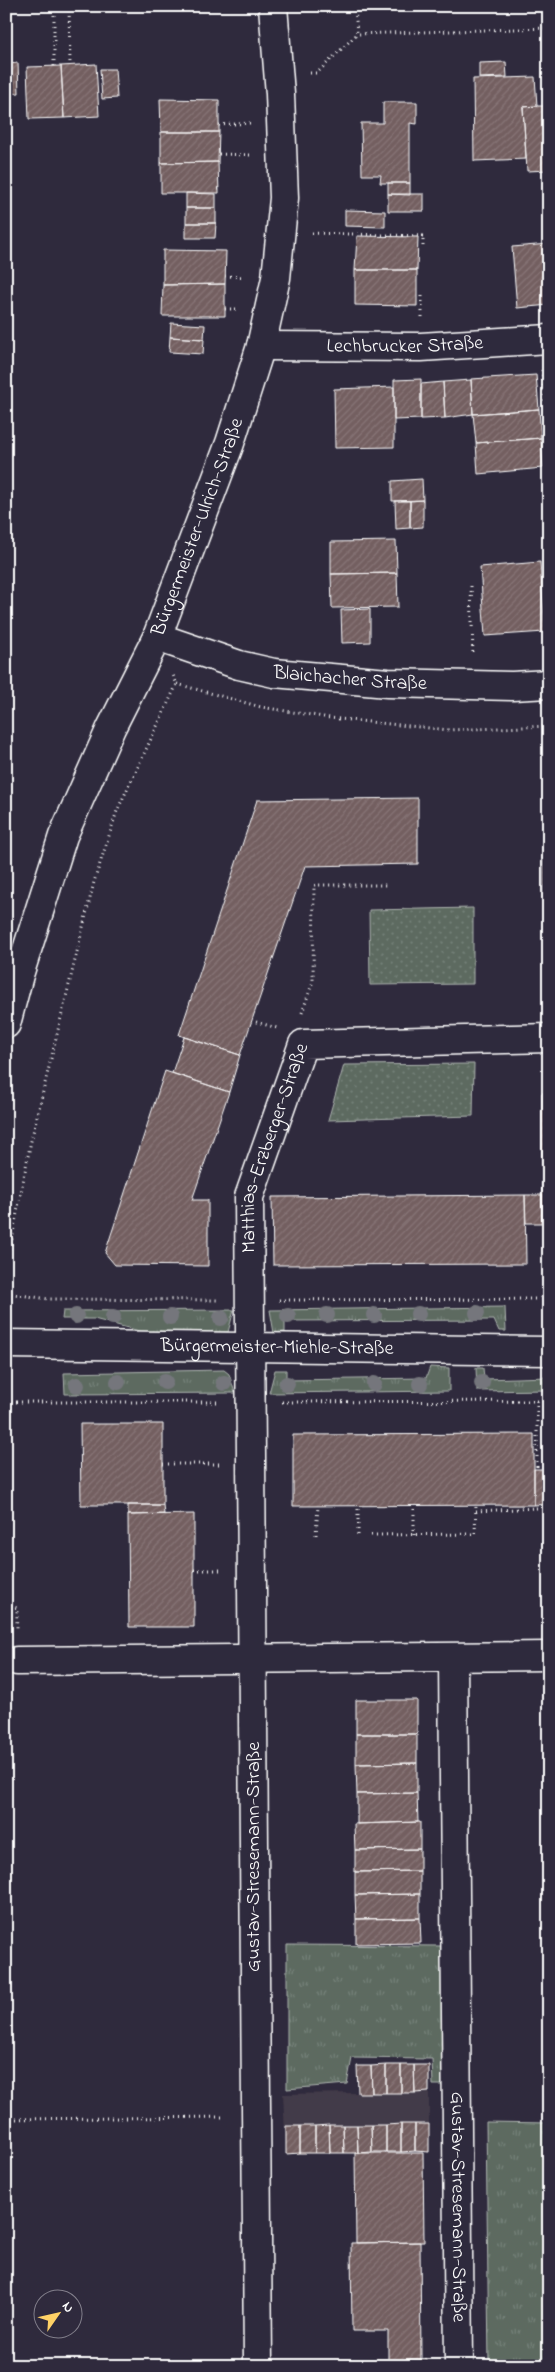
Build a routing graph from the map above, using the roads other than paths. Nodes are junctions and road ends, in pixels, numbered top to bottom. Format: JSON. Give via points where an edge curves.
{"nodes":[{"id":1,"x":273,"y":6,"type":"edge"},
{"id":2,"x":544,"y":340,"type":"edge"},
{"id":3,"x":261,"y":346,"type":"junction"},
{"id":4,"x":157,"y":637,"type":"junction"},
{"id":5,"x":549,"y":684,"type":"edge"},
{"id":6,"x":6,"y":1024,"type":"edge"},
{"id":7,"x":549,"y":1038,"type":"edge"},
{"id":8,"x":6,"y":1344,"type":"edge"},
{"id":9,"x":250,"y":1349,"type":"junction"},
{"id":10,"x":549,"y":1352,"type":"edge"},
{"id":11,"x":549,"y":1656,"type":"edge"},
{"id":12,"x":254,"y":1658,"type":"junction"},
{"id":13,"x":453,"y":1658,"type":"junction"},
{"id":14,"x":17,"y":1661,"type":"dead end"},
{"id":15,"x":258,"y":2366,"type":"edge"},
{"id":16,"x":459,"y":2366,"type":"edge"}],
"edges":[{"from":1,"to":3,"type":"street","name":"Bürgermeister-Ulrich-Straße","via":[[284,198],[276,278]]},
{"from":2,"to":3,"type":"street","name":"Lechbrucker Straße","via":[[422,347]]},
{"from":3,"to":4,"type":"street","name":"Bürgermeister-Ulrich-Straße","via":[[230,443]]},
{"from":4,"to":5,"type":"street","name":"Blaichacher Straße","via":[[274,674],[388,683]]},
{"from":4,"to":6,"type":"street","name":"Bürgermeister-Ulrich-Straße","via":[[111,728],[63,836]]},
{"from":7,"to":9,"type":"street","name":"Matthias-Erzberger-Straße","via":[[304,1044],[249,1197]]},
{"from":8,"to":9,"type":"street","name":"Bürgermeister-Miehle-Straße"},
{"from":9,"to":10,"type":"street","name":"Bürgermeister-Miehle-Straße"},
{"from":9,"to":12,"type":"street","name":"Gustav-Stresemann-Straße"},
{"from":11,"to":13,"type":"street"},
{"from":12,"to":13,"type":"street"},
{"from":12,"to":14,"type":"street"},
{"from":12,"to":15,"type":"street","name":"Gustav-Stresemann-Straße"},
{"from":13,"to":16,"type":"street","name":"Gustav-Stresemann-Straße"}]}
